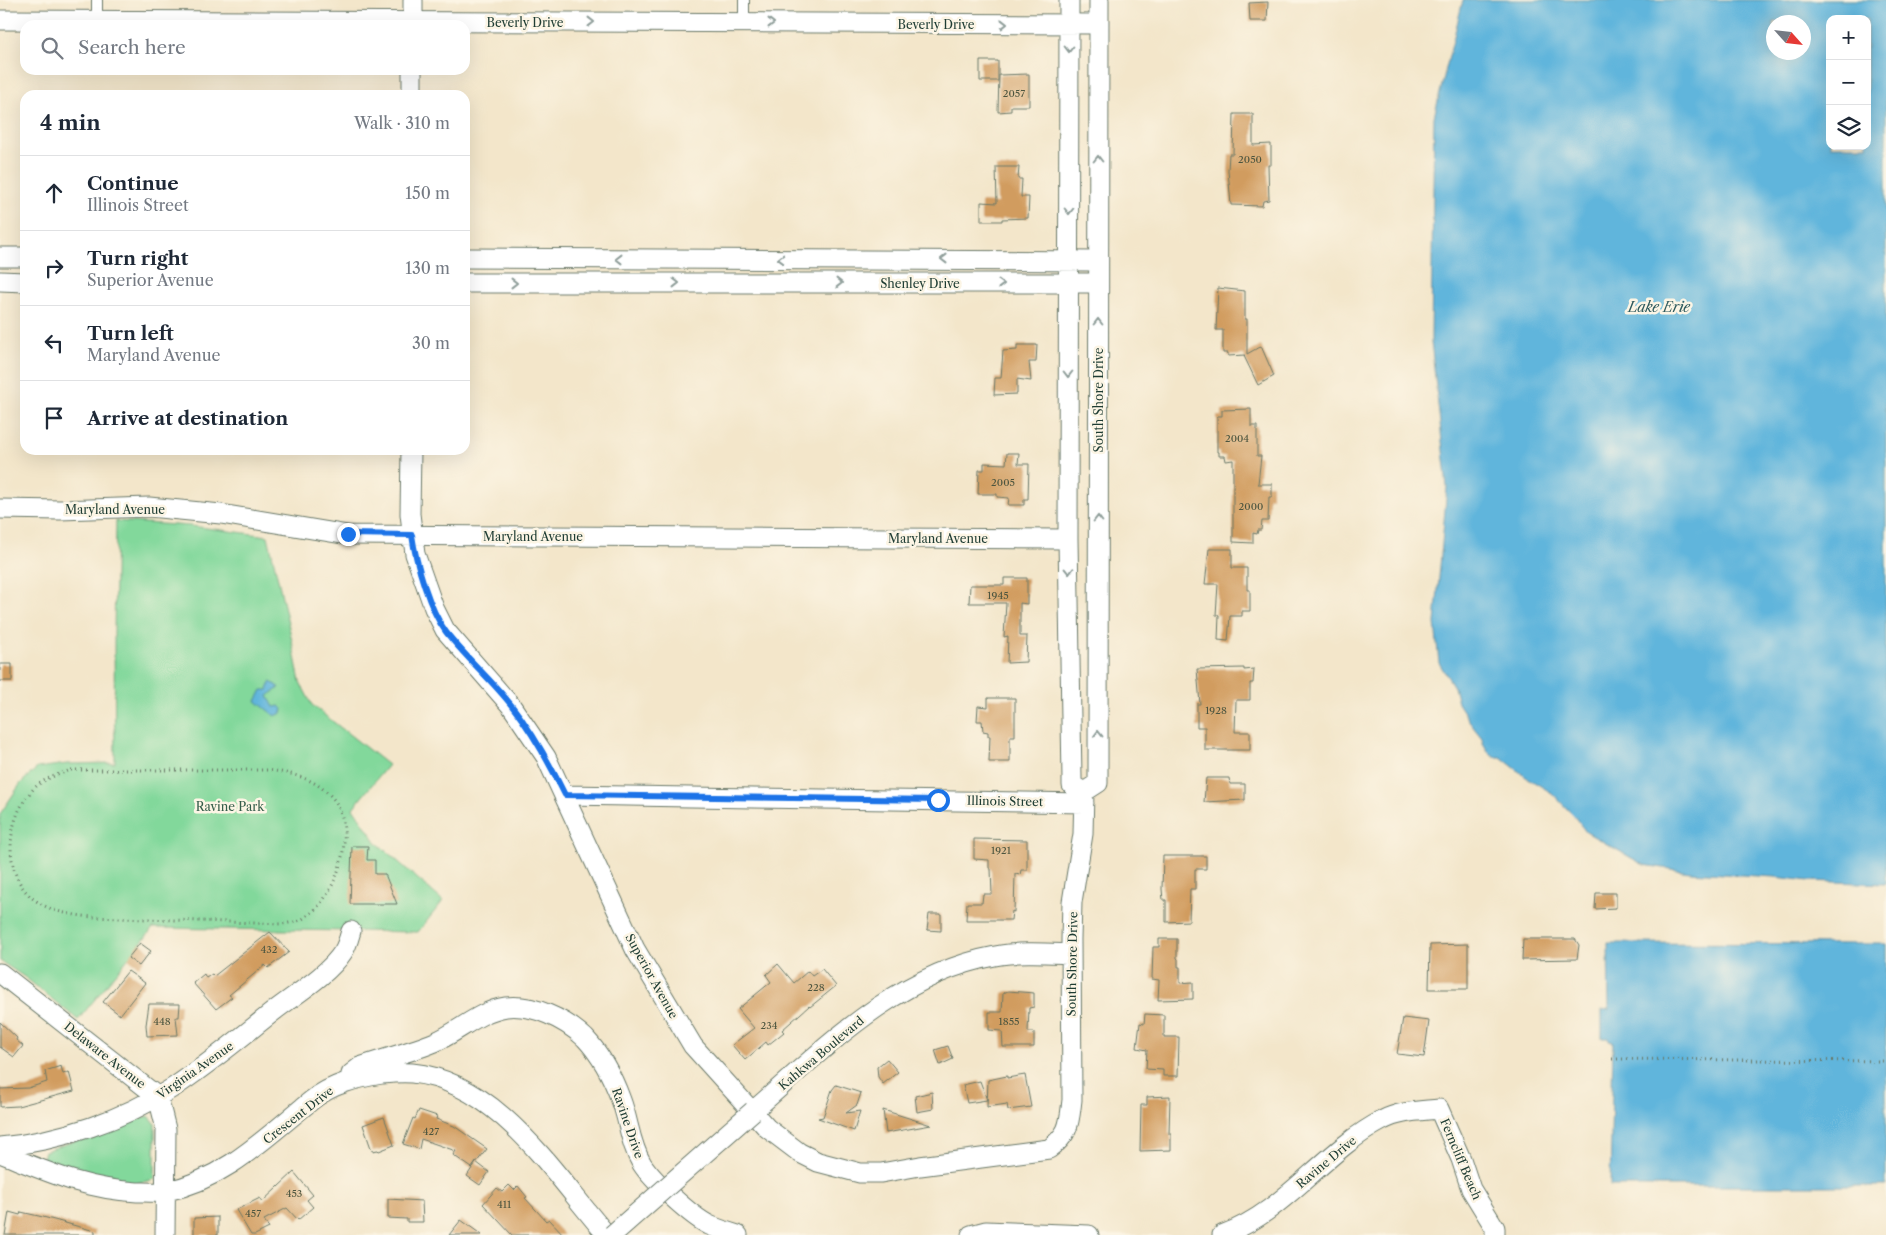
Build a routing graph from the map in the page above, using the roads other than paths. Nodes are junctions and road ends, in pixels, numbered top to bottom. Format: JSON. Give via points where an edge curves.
{"nodes":[{"id":1,"x":97,"y":0,"type":"edge"},
{"id":2,"x":413,"y":0,"type":"edge"},
{"id":3,"x":744,"y":0,"type":"edge"},
{"id":4,"x":1069,"y":0,"type":"edge"},
{"id":5,"x":1099,"y":0,"type":"edge"},
{"id":6,"x":0,"y":20,"type":"edge"},
{"id":7,"x":97,"y":20,"type":"joint"},
{"id":8,"x":413,"y":20,"type":"edge"},
{"id":9,"x":470,"y":23,"type":"edge"},
{"id":10,"x":744,"y":23,"type":"junction"},
{"id":11,"x":1099,"y":24,"type":"junction"},
{"id":12,"x":1069,"y":25,"type":"junction"},
{"id":13,"x":412,"y":75,"type":"edge"},
{"id":14,"x":412,"y":90,"type":"edge"},
{"id":15,"x":0,"y":257,"type":"edge"},
{"id":16,"x":20,"y":257,"type":"edge"},
{"id":17,"x":470,"y":258,"type":"edge"},
{"id":18,"x":1069,"y":260,"type":"junction"},
{"id":19,"x":1097,"y":260,"type":"junction"},
{"id":20,"x":742,"y":271,"type":"junction"},
{"id":21,"x":0,"y":281,"type":"edge"},
{"id":22,"x":20,"y":282,"type":"edge"},
{"id":23,"x":470,"y":283,"type":"edge"},
{"id":24,"x":1098,"y":283,"type":"junction"},
{"id":25,"x":1068,"y":284,"type":"junction"},
{"id":26,"x":411,"y":455,"type":"edge"},
{"id":27,"x":0,"y":509,"type":"edge"},
{"id":28,"x":412,"y":535,"type":"junction"},
{"id":29,"x":1068,"y":539,"type":"junction"},
{"id":30,"x":565,"y":795,"type":"junction"},
{"id":31,"x":1084,"y":797,"type":"junction"},
{"id":32,"x":351,"y":931,"type":"dead end"},
{"id":33,"x":1071,"y":954,"type":"junction"},
{"id":34,"x":0,"y":973,"type":"edge"},
{"id":35,"x":334,"y":1086,"type":"junction"},
{"id":36,"x":158,"y":1097,"type":"junction"},
{"id":37,"x":1439,"y":1109,"type":"joint"},
{"id":38,"x":753,"y":1111,"type":"junction"},
{"id":39,"x":1063,"y":1136,"type":"joint"},
{"id":40,"x":0,"y":1147,"type":"edge"},
{"id":41,"x":0,"y":1153,"type":"edge"},
{"id":42,"x":166,"y":1191,"type":"junction"},
{"id":43,"x":165,"y":1235,"type":"edge"},
{"id":44,"x":607,"y":1235,"type":"edge"},
{"id":45,"x":612,"y":1235,"type":"edge"},
{"id":46,"x":738,"y":1235,"type":"edge"},
{"id":47,"x":971,"y":1235,"type":"edge"},
{"id":48,"x":1089,"y":1235,"type":"edge"},
{"id":49,"x":1222,"y":1235,"type":"edge"},
{"id":50,"x":1495,"y":1235,"type":"edge"}],
"edges":[{"from":1,"to":7,"type":"lane"},
{"from":2,"to":8,"type":"street"},
{"from":3,"to":10,"type":"lane"},
{"from":4,"to":12,"type":"street"},
{"from":5,"to":11,"type":"street","name":"South Shore Drive"},
{"from":6,"to":7,"type":"street","name":"Beverly Drive"},
{"from":9,"to":10,"type":"street","name":"Beverly Drive","one_way":true},
{"from":10,"to":12,"type":"street","name":"Beverly Drive","one_way":true},
{"from":11,"to":12,"type":"street","name":"Beverly Drive"},
{"from":19,"to":11,"type":"street","name":"South Shore Drive","one_way":true},
{"from":12,"to":18,"type":"street","one_way":true},
{"from":13,"to":14,"type":"street"},
{"from":15,"to":16,"type":"street"},
{"from":20,"to":17,"type":"street","name":"Shenley Drive","one_way":true},
{"from":18,"to":19,"type":"street","name":"Shenley Drive"},
{"from":18,"to":20,"type":"street","name":"Shenley Drive","one_way":true},
{"from":18,"to":25,"type":"street"},
{"from":19,"to":24,"type":"street","name":"South Shore Drive"},
{"from":23,"to":20,"type":"street","name":"Shenley Drive","one_way":true},
{"from":20,"to":25,"type":"street","name":"Shenley Drive","one_way":true},
{"from":21,"to":22,"type":"street"},
{"from":24,"to":25,"type":"street","name":"Shenley Drive"},
{"from":31,"to":24,"type":"street","name":"South Shore Drive","one_way":true,"via":[[1098,783]]},
{"from":25,"to":29,"type":"street","one_way":true},
{"from":26,"to":28,"type":"street","name":"Superior Avenue"},
{"from":27,"to":28,"type":"street","name":"Maryland Avenue","via":[[149,507],[221,514],[334,533]]},
{"from":28,"to":29,"type":"street","name":"Maryland Avenue"},
{"from":28,"to":30,"type":"street","name":"Superior Avenue","via":[[421,574],[445,630],[512,707],[546,757]]},
{"from":29,"to":31,"type":"street","one_way":true,"via":[[1072,784]]},
{"from":30,"to":31,"type":"street","name":"Illinois Street"},
{"from":30,"to":38,"type":"street","name":"Superior Avenue","via":[[646,968],[693,1046]]},
{"from":31,"to":33,"type":"street","name":"South Shore Drive","via":[[1080,861],[1072,902]]},
{"from":32,"to":36,"type":"street","name":"Virginia Avenue","via":[[343,951],[330,967],[191,1076]]},
{"from":33,"to":38,"type":"street","name":"Kahkwa Boulevard","via":[[994,956],[953,968],[908,988],[836,1038]]},
{"from":33,"to":39,"type":"street","name":"South Shore Drive","via":[[1072,1100],[1070,1124]]},
{"from":34,"to":36,"type":"street","name":"Delaware Avenue"},
{"from":35,"to":42,"type":"street","name":"Crescent Drive","via":[[241,1159],[202,1180]]},
{"from":35,"to":44,"type":"street","name":"Crescent Drive","via":[[372,1076],[411,1072],[449,1082],[470,1093],[518,1130]]},
{"from":35,"to":46,"type":"street","name":"Ravine Drive","via":[[360,1067],[437,1041],[492,1010],[524,1006],[537,1010],[584,1038],[608,1069],[621,1100],[633,1146],[650,1174],[708,1224]]},
{"from":36,"to":40,"type":"street","name":"Virginia Avenue","via":[[73,1132]]},
{"from":36,"to":42,"type":"street","name":"Delaware Avenue","via":[[166,1129]]},
{"from":37,"to":49,"type":"street","name":"Ravine Drive","via":[[1403,1113],[1384,1119],[1349,1141],[1274,1207],[1239,1229]]},
{"from":37,"to":50,"type":"street","name":"Ferncliff Beach","via":[[1471,1189],[1495,1228]]},
{"from":38,"to":39,"type":"street","name":"Superior Avenue","via":[[767,1128],[800,1153],[818,1162],[860,1173],[881,1173],[1049,1149]]},
{"from":38,"to":45,"type":"street","name":"Kahkwa Boulevard","bridge":true},
{"from":41,"to":42,"type":"street","name":"Crescent Drive","via":[[77,1183],[120,1191]]},
{"from":42,"to":43,"type":"street","name":"Delaware Avenue"},
{"from":47,"to":48,"type":"street","via":[[994,1231]]}]}
